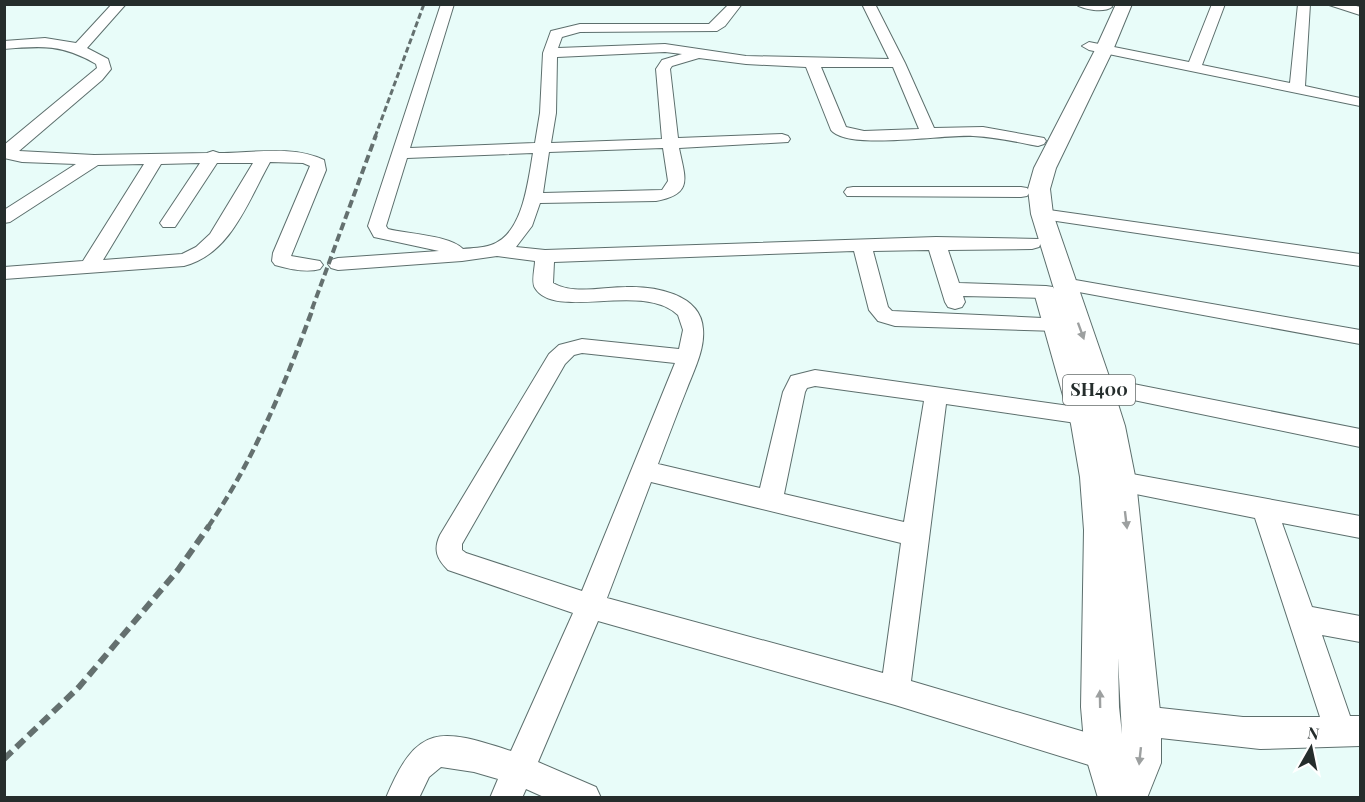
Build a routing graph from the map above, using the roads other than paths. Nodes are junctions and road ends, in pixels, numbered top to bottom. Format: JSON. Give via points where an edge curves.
{"nodes":[{"id":1,"x":120,"y":4,"type":"edge"},
{"id":2,"x":448,"y":4,"type":"edge"},
{"id":3,"x":736,"y":4,"type":"edge"},
{"id":4,"x":868,"y":4,"type":"edge"},
{"id":5,"x":1219,"y":4,"type":"edge"},
{"id":6,"x":1304,"y":4,"type":"edge"},
{"id":7,"x":1332,"y":4,"type":"edge"},
{"id":8,"x":1105,"y":5,"type":"edge"},
{"id":9,"x":1360,"y":11,"type":"edge"},
{"id":10,"x":4,"y":45,"type":"edge"},
{"id":11,"x":79,"y":48,"type":"junction"},
{"id":12,"x":1096,"y":48,"type":"junction"},
{"id":13,"x":550,"y":53,"type":"junction"},
{"id":14,"x":701,"y":53,"type":"junction"},
{"id":15,"x":812,"y":63,"type":"junction"},
{"id":16,"x":898,"y":63,"type":"junction"},
{"id":17,"x":1194,"y":68,"type":"junction"},
{"id":18,"x":1297,"y":89,"type":"junction"},
{"id":19,"x":1360,"y":102,"type":"edge"},
{"id":20,"x":928,"y":132,"type":"junction"},
{"id":21,"x":782,"y":139,"type":"dead end"},
{"id":22,"x":1038,"y":141,"type":"junction"},
{"id":23,"x":670,"y":142,"type":"junction"},
{"id":24,"x":541,"y":147,"type":"junction"},
{"id":25,"x":399,"y":153,"type":"junction"},
{"id":26,"x":213,"y":156,"type":"junction"},
{"id":27,"x":265,"y":156,"type":"junction"},
{"id":28,"x":156,"y":158,"type":"junction"},
{"id":29,"x":94,"y":160,"type":"junction"},
{"id":30,"x":853,"y":192,"type":"dead end"},
{"id":31,"x":1021,"y":192,"type":"junction"},
{"id":32,"x":533,"y":198,"type":"junction"},
{"id":33,"x":1042,"y":214,"type":"junction"},
{"id":34,"x":4,"y":218,"type":"edge"},
{"id":35,"x":169,"y":223,"type":"dead end"},
{"id":36,"x":936,"y":243,"type":"junction"},
{"id":37,"x":1032,"y":243,"type":"junction"},
{"id":38,"x":862,"y":245,"type":"junction"},
{"id":39,"x":497,"y":250,"type":"junction"},
{"id":40,"x":462,"y":255,"type":"junction"},
{"id":41,"x":545,"y":256,"type":"junction"},
{"id":42,"x":1360,"y":261,"type":"edge"},
{"id":43,"x":338,"y":264,"type":"dead end"},
{"id":44,"x":313,"y":265,"type":"dead end"},
{"id":45,"x":90,"y":266,"type":"junction"},
{"id":46,"x":4,"y":273,"type":"edge"},
{"id":47,"x":1055,"y":288,"type":"junction"},
{"id":48,"x":951,"y":289,"type":"junction"},
{"id":49,"x":961,"y":320,"type":"junction"},
{"id":50,"x":1057,"y":324,"type":"junction"},
{"id":51,"x":1360,"y":337,"type":"edge"},
{"id":52,"x":688,"y":357,"type":"junction"},
{"id":53,"x":1098,"y":385,"type":"junction"},
{"id":54,"x":936,"y":396,"type":"junction"},
{"id":55,"x":1083,"y":415,"type":"junction"},
{"id":56,"x":1360,"y":438,"type":"edge"},
{"id":57,"x":644,"y":471,"type":"junction"},
{"id":58,"x":1108,"y":479,"type":"junction"},
{"id":59,"x":770,"y":500,"type":"junction"},
{"id":60,"x":1265,"y":509,"type":"junction"},
{"id":61,"x":1360,"y":527,"type":"edge"},
{"id":62,"x":915,"y":535,"type":"junction"},
{"id":63,"x":590,"y":606,"type":"junction"},
{"id":64,"x":1302,"y":618,"type":"junction"},
{"id":65,"x":1360,"y":629,"type":"edge"},
{"id":66,"x":895,"y":691,"type":"junction"},
{"id":67,"x":1142,"y":721,"type":"junction"},
{"id":68,"x":1350,"y":731,"type":"edge"},
{"id":69,"x":1105,"y":754,"type":"junction"},
{"id":70,"x":512,"y":784,"type":"edge"},
{"id":71,"x":402,"y":798,"type":"edge"},
{"id":72,"x":585,"y":798,"type":"edge"},
{"id":73,"x":1119,"y":798,"type":"edge"},
{"id":74,"x":1125,"y":798,"type":"edge"}],
"edges":[{"from":1,"to":11,"type":"street"},
{"from":2,"to":25,"type":"street"},
{"from":3,"to":13,"type":"street","via":[[712,28],[565,30],[556,34]]},
{"from":4,"to":16,"type":"street"},
{"from":5,"to":17,"type":"street"},
{"from":6,"to":18,"type":"street"},
{"from":7,"to":9,"type":"street"},
{"from":8,"to":12,"type":"main road","number":"SH400"},
{"from":10,"to":11,"type":"street","via":[[43,41]]},
{"from":11,"to":29,"type":"street","via":[[103,62],[104,69],[11,147],[10,154]]},
{"from":12,"to":17,"type":"street"},
{"from":12,"to":22,"type":"main road","number":"SH400"},
{"from":12,"to":33,"type":"main road","number":"SH400","via":[[1045,168],[1039,189]]},
{"from":13,"to":14,"type":"street","via":[[665,48]]},
{"from":13,"to":24,"type":"street","via":[[548,113]]},
{"from":14,"to":15,"type":"street"},
{"from":14,"to":23,"type":"street","via":[[667,63],[663,69]]},
{"from":15,"to":16,"type":"street"},
{"from":15,"to":20,"type":"street","via":[[839,130],[845,134]]},
{"from":16,"to":20,"type":"street"},
{"from":17,"to":18,"type":"street"},
{"from":18,"to":19,"type":"street"},
{"from":20,"to":22,"type":"street","via":[[984,132]]},
{"from":21,"to":23,"type":"street"},
{"from":22,"to":31,"type":"main road","number":"SH400","via":[[1027,164]]},
{"from":23,"to":24,"type":"street"},
{"from":23,"to":32,"type":"street","via":[[677,181],[667,194]]},
{"from":24,"to":25,"type":"street"},
{"from":24,"to":32,"type":"street"},
{"from":25,"to":40,"type":"street","via":[[377,226],[380,233],[439,244]]},
{"from":26,"to":27,"type":"street"},
{"from":26,"to":28,"type":"street"},
{"from":26,"to":35,"type":"street"},
{"from":27,"to":44,"type":"street","via":[[306,158],[318,165],[282,253],[282,261],[287,263]]},
{"from":27,"to":45,"type":"street","via":[[218,237],[199,255],[184,260]]},
{"from":28,"to":29,"type":"street"},
{"from":28,"to":45,"type":"street"},
{"from":29,"to":34,"type":"street"},
{"from":30,"to":31,"type":"street"},
{"from":31,"to":37,"type":"main road","number":"SH400"},
{"from":32,"to":39,"type":"street","via":[[523,226],[512,241]]},
{"from":33,"to":42,"type":"street"},
{"from":33,"to":47,"type":"main road","number":"SH400"},
{"from":36,"to":37,"type":"street"},
{"from":36,"to":38,"type":"street"},
{"from":36,"to":48,"type":"street"},
{"from":37,"to":47,"type":"main road","number":"SH400"},
{"from":38,"to":41,"type":"street"},
{"from":38,"to":49,"type":"street","via":[[879,310],[885,316]]},
{"from":39,"to":40,"type":"street"},
{"from":39,"to":41,"type":"street"},
{"from":40,"to":43,"type":"street"},
{"from":41,"to":52,"type":"street","via":[[543,286],[551,294],[644,292],[669,298],[686,310],[693,327]]},
{"from":45,"to":46,"type":"street"},
{"from":47,"to":48,"type":"street"},
{"from":47,"to":50,"type":"main road","number":"SH400"},
{"from":47,"to":51,"type":"street"},
{"from":47,"to":53,"type":"main road","number":"SH400","one_way":true},
{"from":48,"to":49,"type":"street"},
{"from":49,"to":50,"type":"street"},
{"from":50,"to":55,"type":"main road","number":"SH400"},
{"from":52,"to":57,"type":"street"},
{"from":52,"to":63,"type":"street","via":[[582,346],[567,350],[557,358],[449,543],[448,554],[457,562]]},
{"from":53,"to":56,"type":"street"},
{"from":53,"to":58,"type":"main road","number":"SH400","via":[[1110,426]]},
{"from":54,"to":55,"type":"street"},
{"from":54,"to":59,"type":"street","via":[[815,378],[800,382],[794,392]]},
{"from":54,"to":62,"type":"street"},
{"from":55,"to":58,"type":"main road","number":"SH400"},
{"from":57,"to":59,"type":"street"},
{"from":57,"to":63,"type":"street"},
{"from":58,"to":60,"type":"street"},
{"from":58,"to":67,"type":"main road","number":"SH400","one_way":true},
{"from":69,"to":58,"type":"main road","number":"SH400","one_way":true,"via":[[1100,707],[1100,530]]},
{"from":59,"to":62,"type":"street"},
{"from":60,"to":61,"type":"street"},
{"from":60,"to":64,"type":"street"},
{"from":62,"to":66,"type":"street"},
{"from":63,"to":66,"type":"street"},
{"from":63,"to":70,"type":"street"},
{"from":64,"to":65,"type":"street"},
{"from":64,"to":68,"type":"street"},
{"from":66,"to":69,"type":"street"},
{"from":67,"to":68,"type":"street","via":[[1229,732]]},
{"from":67,"to":74,"type":"main road","number":"SH400","one_way":true,"via":[[1141,763]]},
{"from":69,"to":73,"type":"main road","number":"SH400"},
{"from":70,"to":71,"type":"street","via":[[461,752],[435,751],[418,766]]},
{"from":70,"to":72,"type":"street"}]}
